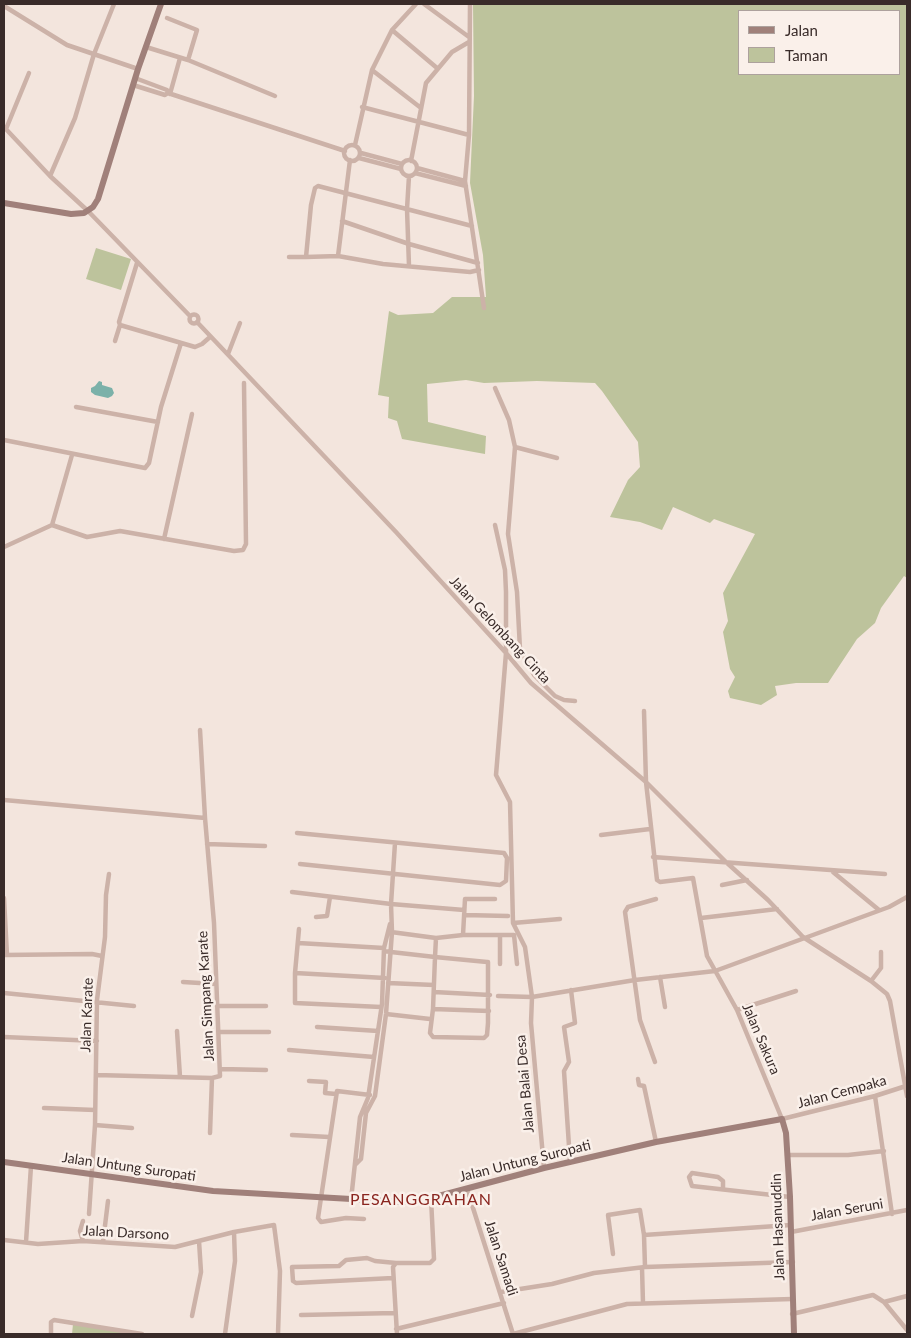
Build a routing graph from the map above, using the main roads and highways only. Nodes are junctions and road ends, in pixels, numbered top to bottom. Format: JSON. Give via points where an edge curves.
{"nodes":[{"id":1,"x":161,"y":4,"type":"edge"},
{"id":2,"x":4,"y":203,"type":"edge"},
{"id":3,"x":782,"y":1118,"type":"joint"},
{"id":4,"x":4,"y":1162,"type":"edge"},
{"id":5,"x":794,"y":1334,"type":"edge"}],
"edges":[{"from":1,"to":2,"type":"main road","via":[[98,199],[89,212],[72,214]]},
{"from":3,"to":4,"type":"main road","name":"Jalan Untung Suropati","via":[[656,1142],[431,1198],[403,1202],[213,1191]]},
{"from":3,"to":5,"type":"main road","name":"Jalan Hasanuddin","via":[[790,1197]]}]}
